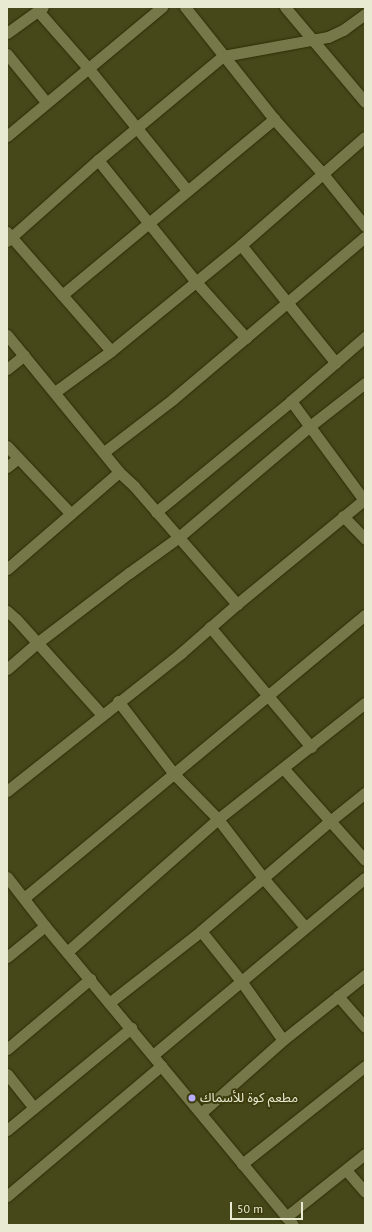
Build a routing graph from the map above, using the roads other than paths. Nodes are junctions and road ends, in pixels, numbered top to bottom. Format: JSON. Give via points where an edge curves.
{"nodes":[{"id":1,"x":162,"y":7,"type":"edge"},
{"id":2,"x":185,"y":7,"type":"edge"},
{"id":3,"x":285,"y":7,"type":"edge"},
{"id":4,"x":41,"y":9,"type":"edge"},
{"id":5,"x":365,"y":14,"type":"edge"},
{"id":6,"x":7,"y":33,"type":"edge"},
{"id":7,"x":311,"y":40,"type":"junction"},
{"id":8,"x":7,"y":54,"type":"edge"},
{"id":9,"x":223,"y":56,"type":"junction"},
{"id":10,"x":89,"y":69,"type":"junction"},
{"id":11,"x":46,"y":102,"type":"junction"},
{"id":12,"x":365,"y":102,"type":"edge"},
{"id":13,"x":274,"y":119,"type":"junction"},
{"id":14,"x":137,"y":128,"type":"junction"},
{"id":15,"x":7,"y":136,"type":"edge"},
{"id":16,"x":365,"y":137,"type":"edge"},
{"id":17,"x":98,"y":160,"type":"junction"},
{"id":18,"x":323,"y":174,"type":"junction"},
{"id":19,"x":187,"y":190,"type":"junction"},
{"id":20,"x":361,"y":212,"type":"edge"},
{"id":21,"x":148,"y":222,"type":"junction"},
{"id":22,"x":365,"y":226,"type":"edge"},
{"id":23,"x":8,"y":237,"type":"edge"},
{"id":24,"x":365,"y":237,"type":"edge"},
{"id":25,"x":241,"y":245,"type":"junction"},
{"id":26,"x":196,"y":282,"type":"junction"},
{"id":27,"x":62,"y":295,"type":"junction"},
{"id":28,"x":287,"y":304,"type":"junction"},
{"id":29,"x":7,"y":335,"type":"edge"},
{"id":30,"x":365,"y":337,"type":"edge"},
{"id":31,"x":246,"y":338,"type":"junction"},
{"id":32,"x":112,"y":351,"type":"junction"},
{"id":33,"x":24,"y":355,"type":"junction"},
{"id":34,"x":336,"y":363,"type":"junction"},
{"id":35,"x":7,"y":369,"type":"edge"},
{"id":36,"x":365,"y":383,"type":"edge"},
{"id":37,"x":55,"y":392,"type":"junction"},
{"id":38,"x":291,"y":401,"type":"junction"},
{"id":39,"x":310,"y":426,"type":"junction"},
{"id":40,"x":7,"y":446,"type":"edge"},
{"id":41,"x":104,"y":452,"type":"junction"},
{"id":42,"x":18,"y":458,"type":"junction"},
{"id":43,"x":7,"y":467,"type":"edge"},
{"id":44,"x":119,"y":472,"type":"junction"},
{"id":45,"x":365,"y":500,"type":"edge"},
{"id":46,"x":156,"y":512,"type":"junction"},
{"id":47,"x":70,"y":514,"type":"junction"},
{"id":48,"x":343,"y":516,"type":"junction"},
{"id":49,"x":179,"y":537,"type":"junction"},
{"id":50,"x":365,"y":539,"type":"edge"},
{"id":51,"x":7,"y":569,"type":"edge"},
{"id":52,"x":237,"y":604,"type":"junction"},
{"id":53,"x":7,"y":611,"type":"edge"},
{"id":54,"x":365,"y":615,"type":"edge"},
{"id":55,"x":210,"y":627,"type":"junction"},
{"id":56,"x":37,"y":643,"type":"junction"},
{"id":57,"x":7,"y":669,"type":"edge"},
{"id":58,"x":268,"y":694,"type":"junction"},
{"id":59,"x":118,"y":701,"type":"junction"},
{"id":60,"x":365,"y":703,"type":"edge"},
{"id":61,"x":102,"y":715,"type":"junction"},
{"id":62,"x":311,"y":747,"type":"junction"},
{"id":63,"x":283,"y":768,"type":"junction"},
{"id":64,"x":174,"y":774,"type":"junction"},
{"id":65,"x":7,"y":791,"type":"edge"},
{"id":66,"x":365,"y":793,"type":"edge"},
{"id":67,"x":218,"y":818,"type":"junction"},
{"id":68,"x":330,"y":820,"type":"junction"},
{"id":69,"x":365,"y":860,"type":"edge"},
{"id":70,"x":7,"y":877,"type":"edge"},
{"id":71,"x":365,"y":878,"type":"edge"},
{"id":72,"x":264,"y":879,"type":"junction"},
{"id":73,"x":24,"y":898,"type":"junction"},
{"id":74,"x":45,"y":926,"type":"junction"},
{"id":75,"x":305,"y":927,"type":"junction"},
{"id":76,"x":201,"y":931,"type":"junction"},
{"id":77,"x":66,"y":952,"type":"junction"},
{"id":78,"x":7,"y":957,"type":"edge"},
{"id":79,"x":365,"y":975,"type":"edge"},
{"id":80,"x":90,"y":979,"type":"junction"},
{"id":81,"x":241,"y":980,"type":"junction"},
{"id":82,"x":338,"y":996,"type":"junction"},
{"id":83,"x":109,"y":1002,"type":"junction"},
{"id":84,"x":365,"y":1027,"type":"edge"},
{"id":85,"x":131,"y":1028,"type":"junction"},
{"id":86,"x":283,"y":1040,"type":"junction"},
{"id":87,"x":7,"y":1049,"type":"edge"},
{"id":88,"x":153,"y":1055,"type":"junction"},
{"id":89,"x":161,"y":1066,"type":"junction"},
{"id":90,"x":365,"y":1066,"type":"edge"},
{"id":91,"x":7,"y":1074,"type":"edge"},
{"id":92,"x":34,"y":1108,"type":"junction"},
{"id":93,"x":201,"y":1113,"type":"junction"},
{"id":94,"x":7,"y":1130,"type":"edge"},
{"id":95,"x":365,"y":1154,"type":"edge"},
{"id":96,"x":242,"y":1164,"type":"junction"},
{"id":97,"x":346,"y":1170,"type":"junction"},
{"id":98,"x":365,"y":1192,"type":"edge"},
{"id":99,"x":7,"y":1196,"type":"edge"},
{"id":100,"x":289,"y":1221,"type":"edge"}],
"edges":[{"from":1,"to":10,"type":"street"},
{"from":2,"to":9,"type":"street"},
{"from":3,"to":7,"type":"street"},
{"from":4,"to":6,"type":"street"},
{"from":4,"to":10,"type":"street"},
{"from":5,"to":7,"type":"street","via":[[336,34]]},
{"from":7,"to":9,"type":"street"},
{"from":7,"to":12,"type":"street"},
{"from":8,"to":11,"type":"street"},
{"from":9,"to":13,"type":"street"},
{"from":9,"to":14,"type":"street"},
{"from":10,"to":11,"type":"street"},
{"from":10,"to":14,"type":"street"},
{"from":11,"to":15,"type":"street"},
{"from":13,"to":18,"type":"street"},
{"from":13,"to":19,"type":"street"},
{"from":14,"to":17,"type":"street"},
{"from":14,"to":19,"type":"street"},
{"from":16,"to":18,"type":"street"},
{"from":17,"to":21,"type":"street"},
{"from":17,"to":23,"type":"street"},
{"from":18,"to":20,"type":"street"},
{"from":18,"to":25,"type":"street"},
{"from":19,"to":21,"type":"street"},
{"from":20,"to":22,"type":"street"},
{"from":21,"to":26,"type":"street"},
{"from":21,"to":27,"type":"street"},
{"from":23,"to":27,"type":"street"},
{"from":24,"to":28,"type":"street"},
{"from":25,"to":26,"type":"street"},
{"from":25,"to":28,"type":"street"},
{"from":26,"to":31,"type":"street"},
{"from":26,"to":32,"type":"street"},
{"from":27,"to":32,"type":"street"},
{"from":28,"to":31,"type":"street"},
{"from":28,"to":34,"type":"street"},
{"from":29,"to":33,"type":"street"},
{"from":30,"to":34,"type":"street"},
{"from":31,"to":41,"type":"street"},
{"from":32,"to":37,"type":"street"},
{"from":33,"to":35,"type":"street"},
{"from":33,"to":37,"type":"street"},
{"from":34,"to":38,"type":"street"},
{"from":36,"to":39,"type":"street"},
{"from":37,"to":41,"type":"street"},
{"from":38,"to":39,"type":"street"},
{"from":38,"to":46,"type":"street"},
{"from":39,"to":45,"type":"street"},
{"from":39,"to":49,"type":"street"},
{"from":40,"to":42,"type":"street"},
{"from":41,"to":44,"type":"street"},
{"from":42,"to":43,"type":"street"},
{"from":42,"to":47,"type":"street"},
{"from":44,"to":46,"type":"street"},
{"from":44,"to":47,"type":"street"},
{"from":45,"to":48,"type":"street"},
{"from":46,"to":49,"type":"street"},
{"from":47,"to":51,"type":"street"},
{"from":48,"to":50,"type":"street"},
{"from":48,"to":52,"type":"street"},
{"from":49,"to":52,"type":"street"},
{"from":49,"to":56,"type":"street"},
{"from":52,"to":55,"type":"street"},
{"from":53,"to":56,"type":"street"},
{"from":54,"to":58,"type":"street"},
{"from":55,"to":58,"type":"street"},
{"from":55,"to":59,"type":"street","via":[[181,653]]},
{"from":56,"to":57,"type":"street"},
{"from":56,"to":61,"type":"street"},
{"from":58,"to":62,"type":"street"},
{"from":58,"to":64,"type":"street"},
{"from":59,"to":61,"type":"street"},
{"from":59,"to":64,"type":"street"},
{"from":60,"to":62,"type":"street"},
{"from":61,"to":65,"type":"street"},
{"from":62,"to":63,"type":"street"},
{"from":63,"to":67,"type":"street"},
{"from":63,"to":68,"type":"street"},
{"from":64,"to":67,"type":"street"},
{"from":64,"to":73,"type":"street"},
{"from":66,"to":68,"type":"street"},
{"from":67,"to":72,"type":"street"},
{"from":67,"to":77,"type":"street"},
{"from":68,"to":69,"type":"street"},
{"from":68,"to":72,"type":"street"},
{"from":70,"to":73,"type":"street"},
{"from":71,"to":75,"type":"street"},
{"from":72,"to":75,"type":"street"},
{"from":72,"to":76,"type":"street"},
{"from":73,"to":74,"type":"street"},
{"from":74,"to":77,"type":"street"},
{"from":74,"to":78,"type":"street"},
{"from":75,"to":81,"type":"street"},
{"from":76,"to":81,"type":"street"},
{"from":76,"to":83,"type":"street"},
{"from":77,"to":80,"type":"street"},
{"from":79,"to":82,"type":"street"},
{"from":80,"to":83,"type":"street"},
{"from":80,"to":87,"type":"street"},
{"from":81,"to":86,"type":"street"},
{"from":81,"to":88,"type":"street"},
{"from":82,"to":84,"type":"street"},
{"from":82,"to":86,"type":"street"},
{"from":83,"to":85,"type":"street"},
{"from":85,"to":88,"type":"street"},
{"from":85,"to":92,"type":"street"},
{"from":86,"to":93,"type":"street"},
{"from":88,"to":89,"type":"street"},
{"from":89,"to":93,"type":"street"},
{"from":89,"to":99,"type":"street"},
{"from":90,"to":96,"type":"street"},
{"from":91,"to":92,"type":"street"},
{"from":92,"to":94,"type":"street"},
{"from":93,"to":96,"type":"street"},
{"from":95,"to":97,"type":"street"},
{"from":96,"to":100,"type":"street"},
{"from":97,"to":98,"type":"street"},
{"from":97,"to":100,"type":"street"}]}
